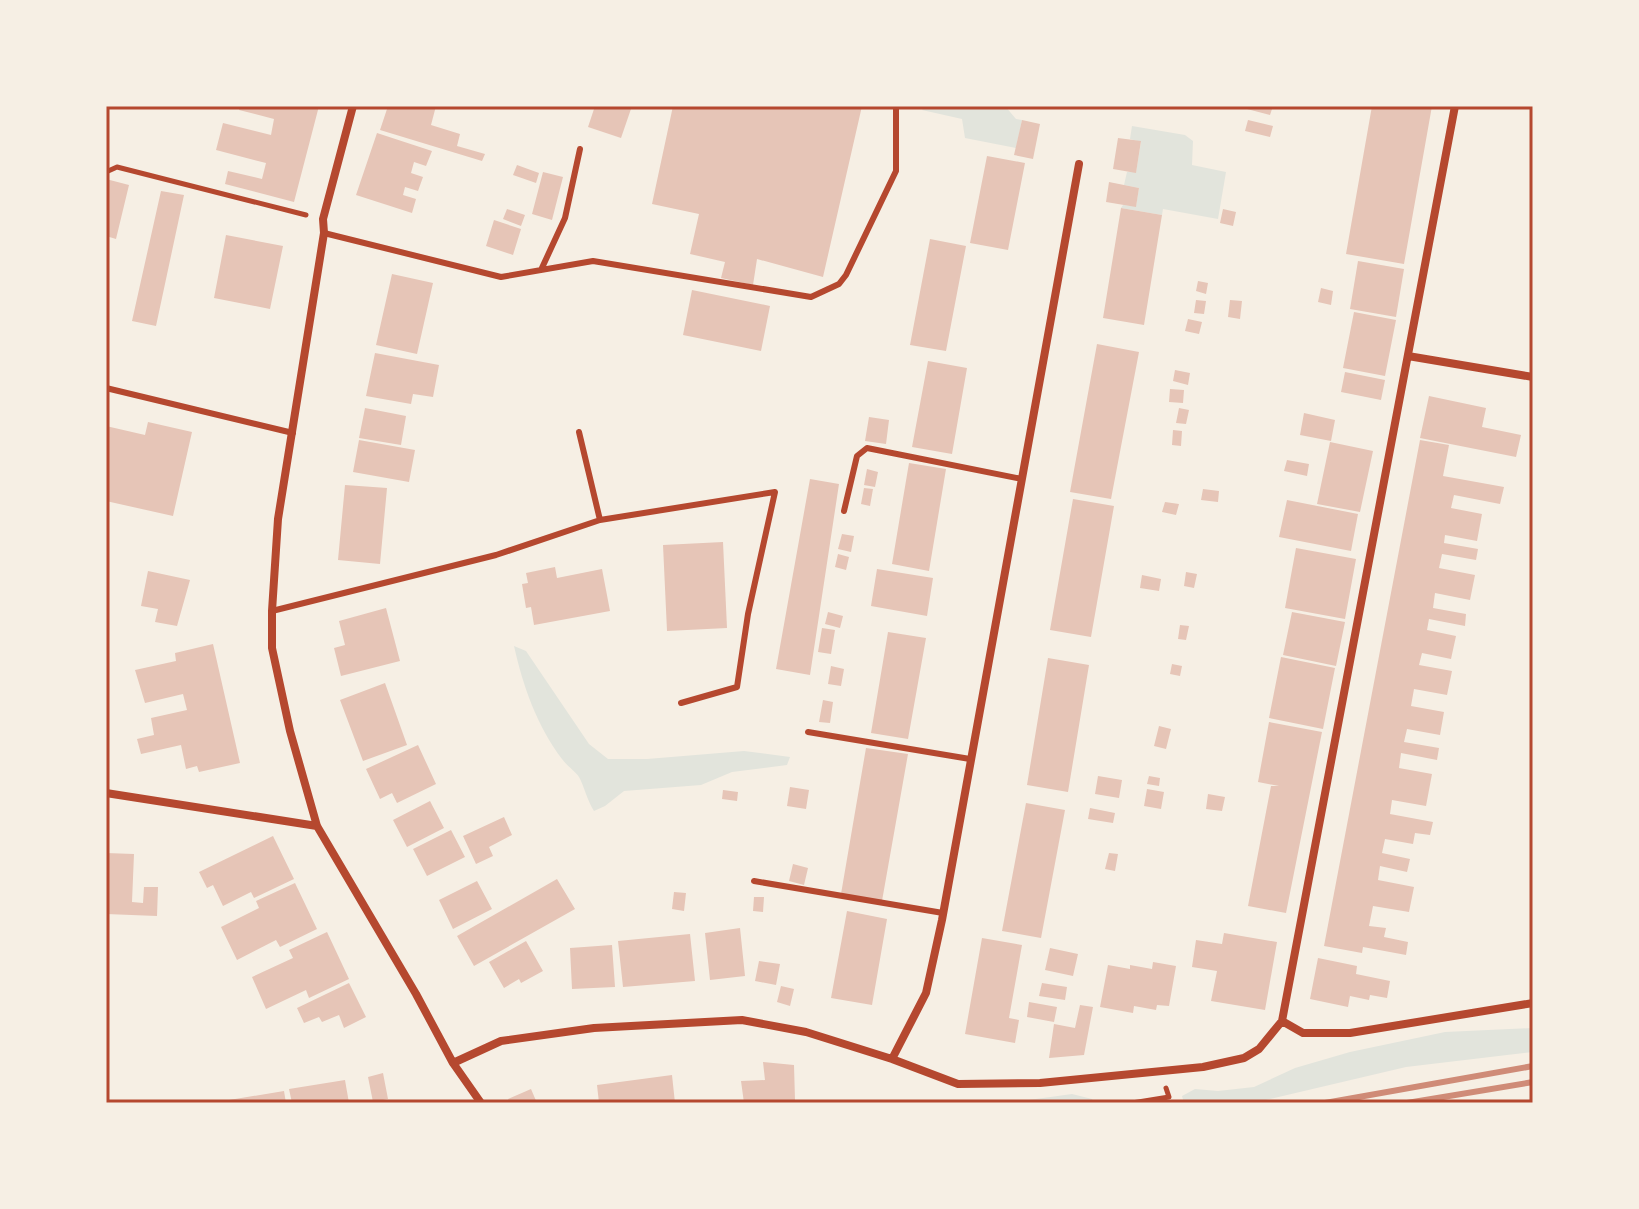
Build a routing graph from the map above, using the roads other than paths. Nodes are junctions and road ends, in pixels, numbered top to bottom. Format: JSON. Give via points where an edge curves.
{"nodes":[{"id":1,"x":353,"y":106,"type":"edge"},
{"id":2,"x":896,"y":106,"type":"edge"},
{"id":3,"x":1455,"y":106,"type":"edge"},
{"id":4,"x":580,"y":149,"type":"dead end"},
{"id":5,"x":1079,"y":164,"type":"dead end"},
{"id":6,"x":324,"y":233,"type":"junction"},
{"id":7,"x":541,"y":270,"type":"junction"},
{"id":8,"x":1408,"y":356,"type":"junction"},
{"id":9,"x":1533,"y":377,"type":"edge"},
{"id":10,"x":106,"y":388,"type":"edge"},
{"id":11,"x":579,"y":432,"type":"dead end"},
{"id":12,"x":293,"y":433,"type":"junction"},
{"id":13,"x":1022,"y":479,"type":"junction"},
{"id":14,"x":844,"y":511,"type":"dead end"},
{"id":15,"x":600,"y":520,"type":"junction"},
{"id":16,"x":272,"y":611,"type":"junction"},
{"id":17,"x":681,"y":703,"type":"dead end"},
{"id":18,"x":808,"y":732,"type":"dead end"},
{"id":19,"x":970,"y":759,"type":"junction"},
{"id":20,"x":106,"y":793,"type":"edge"},
{"id":21,"x":317,"y":826,"type":"junction"},
{"id":22,"x":754,"y":881,"type":"dead end"},
{"id":23,"x":943,"y":913,"type":"junction"},
{"id":24,"x":1533,"y":1003,"type":"edge"},
{"id":25,"x":1282,"y":1021,"type":"junction"},
{"id":26,"x":892,"y":1059,"type":"junction"},
{"id":27,"x":453,"y":1063,"type":"junction"},
{"id":28,"x":481,"y":1103,"type":"edge"}],
"edges":[{"from":1,"to":6,"type":"street","via":[[323,219]]},
{"from":2,"to":7,"type":"lane","via":[[896,171],[846,275],[811,297],[593,261]]},
{"from":3,"to":8,"type":"street"},
{"from":4,"to":7,"type":"lane","via":[[565,218]]},
{"from":5,"to":13,"type":"street"},
{"from":6,"to":7,"type":"lane","via":[[501,277]]},
{"from":6,"to":12,"type":"street"},
{"from":8,"to":9,"type":"street"},
{"from":8,"to":25,"type":"street"},
{"from":10,"to":12,"type":"lane"},
{"from":11,"to":15,"type":"lane"},
{"from":12,"to":16,"type":"street","via":[[278,519]]},
{"from":13,"to":14,"type":"lane","via":[[867,448],[857,456]]},
{"from":13,"to":19,"type":"street"},
{"from":15,"to":16,"type":"lane","via":[[496,555]]},
{"from":15,"to":17,"type":"lane","via":[[775,492],[737,687]]},
{"from":16,"to":21,"type":"street","via":[[272,648]]},
{"from":18,"to":19,"type":"lane"},
{"from":19,"to":23,"type":"street"},
{"from":20,"to":21,"type":"street"},
{"from":21,"to":27,"type":"street"},
{"from":22,"to":23,"type":"lane"},
{"from":23,"to":26,"type":"street","via":[[926,993]]},
{"from":24,"to":25,"type":"street","via":[[1350,1033],[1303,1033]]},
{"from":25,"to":26,"type":"street","via":[[1259,1049],[1244,1058],[1160,1072],[958,1084]]},
{"from":26,"to":27,"type":"street","via":[[806,1032],[742,1020],[594,1028],[501,1041]]},
{"from":27,"to":28,"type":"street"}]}
